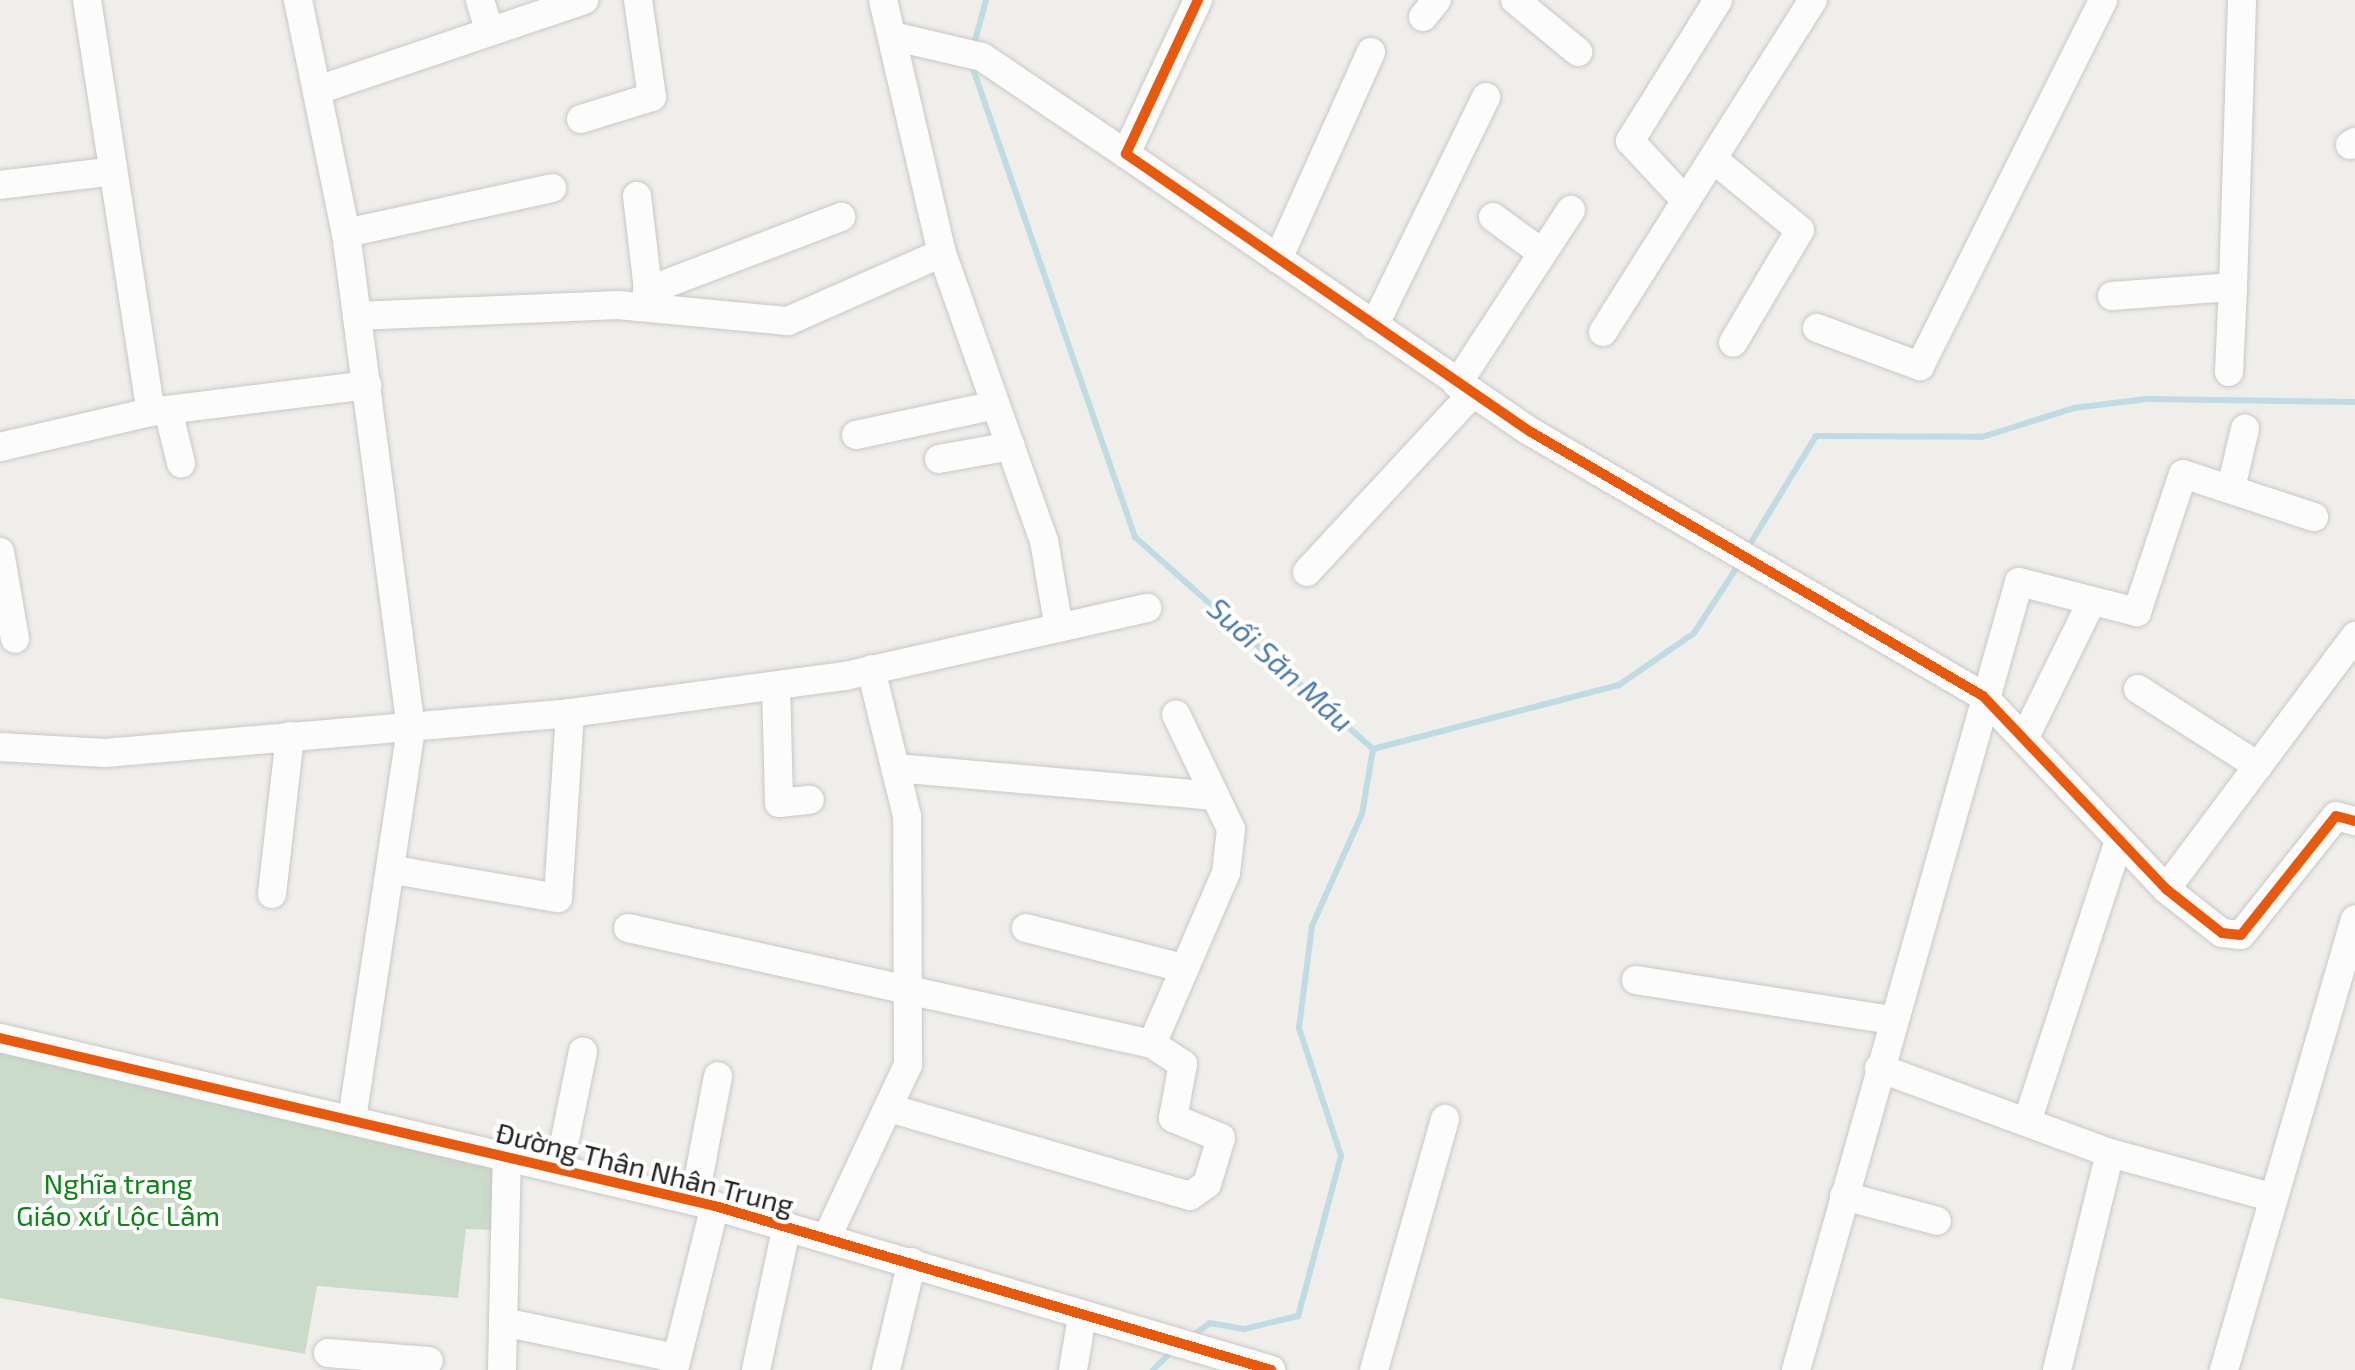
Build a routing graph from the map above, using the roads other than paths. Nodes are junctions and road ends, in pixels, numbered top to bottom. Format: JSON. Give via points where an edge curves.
{"nodes":[{"id":1,"x":87,"y":0,"type":"edge"},
{"id":2,"x":298,"y":0,"type":"edge"},
{"id":3,"x":480,"y":0,"type":"edge"},
{"id":4,"x":584,"y":0,"type":"edge"},
{"id":5,"x":638,"y":0,"type":"edge"},
{"id":6,"x":883,"y":0,"type":"edge"},
{"id":7,"x":1198,"y":0,"type":"edge"},
{"id":8,"x":1515,"y":0,"type":"edge"},
{"id":9,"x":1718,"y":0,"type":"edge"},
{"id":10,"x":1813,"y":0,"type":"edge"},
{"id":11,"x":2103,"y":0,"type":"edge"},
{"id":12,"x":2242,"y":0,"type":"edge"},
{"id":13,"x":489,"y":29,"type":"junction"},
{"id":14,"x":892,"y":36,"type":"junction"},
{"id":15,"x":1371,"y":52,"type":"dead end"},
{"id":16,"x":1578,"y":52,"type":"dead end"},
{"id":17,"x":321,"y":89,"type":"junction"},
{"id":18,"x":1486,"y":97,"type":"dead end"},
{"id":19,"x":581,"y":119,"type":"dead end"},
{"id":20,"x":1126,"y":154,"type":"junction"},
{"id":21,"x":1712,"y":159,"type":"junction"},
{"id":22,"x":108,"y":172,"type":"junction"},
{"id":23,"x":0,"y":186,"type":"edge"},
{"id":24,"x":552,"y":188,"type":"dead end"},
{"id":25,"x":637,"y":196,"type":"dead end"},
{"id":26,"x":1686,"y":201,"type":"junction"},
{"id":27,"x":1571,"y":210,"type":"dead end"},
{"id":28,"x":841,"y":217,"type":"dead end"},
{"id":29,"x":1493,"y":217,"type":"dead end"},
{"id":30,"x":346,"y":232,"type":"junction"},
{"id":31,"x":942,"y":253,"type":"junction"},
{"id":32,"x":1542,"y":253,"type":"junction"},
{"id":33,"x":1278,"y":259,"type":"junction"},
{"id":34,"x":2232,"y":287,"type":"junction"},
{"id":35,"x":2112,"y":296,"type":"dead end"},
{"id":36,"x":648,"y":299,"type":"junction"},
{"id":37,"x":356,"y":316,"type":"junction"},
{"id":38,"x":1374,"y":326,"type":"junction"},
{"id":39,"x":1817,"y":328,"type":"dead end"},
{"id":40,"x":1604,"y":332,"type":"dead end"},
{"id":41,"x":1733,"y":344,"type":"dead end"},
{"id":42,"x":2229,"y":372,"type":"dead end"},
{"id":43,"x":366,"y":385,"type":"junction"},
{"id":44,"x":1464,"y":389,"type":"junction"},
{"id":45,"x":996,"y":405,"type":"junction"},
{"id":46,"x":160,"y":411,"type":"junction"},
{"id":47,"x":2245,"y":429,"type":"dead end"},
{"id":48,"x":856,"y":435,"type":"dead end"},
{"id":49,"x":1011,"y":446,"type":"junction"},
{"id":50,"x":0,"y":447,"type":"edge"},
{"id":51,"x":939,"y":459,"type":"dead end"},
{"id":52,"x":180,"y":462,"type":"dead end"},
{"id":53,"x":2230,"y":488,"type":"junction"},
{"id":54,"x":2314,"y":518,"type":"dead end"},
{"id":55,"x":0,"y":552,"type":"edge"},
{"id":56,"x":1308,"y":572,"type":"dead end"},
{"id":57,"x":2091,"y":603,"type":"junction"},
{"id":58,"x":1147,"y":608,"type":"dead end"},
{"id":59,"x":1058,"y":623,"type":"junction"},
{"id":60,"x":2355,"y":636,"type":"edge"},
{"id":61,"x":15,"y":639,"type":"dead end"},
{"id":62,"x":871,"y":669,"type":"junction"},
{"id":63,"x":776,"y":686,"type":"junction"},
{"id":64,"x":2138,"y":688,"type":"dead end"},
{"id":65,"x":1983,"y":696,"type":"junction"},
{"id":66,"x":570,"y":713,"type":"junction"},
{"id":67,"x":1176,"y":714,"type":"dead end"},
{"id":68,"x":411,"y":730,"type":"junction"},
{"id":69,"x":290,"y":736,"type":"junction"},
{"id":70,"x":2024,"y":739,"type":"junction"},
{"id":71,"x":0,"y":746,"type":"edge"},
{"id":72,"x":2258,"y":766,"type":"junction"},
{"id":73,"x":896,"y":768,"type":"junction"},
{"id":74,"x":1214,"y":796,"type":"junction"},
{"id":75,"x":810,"y":800,"type":"dead end"},
{"id":76,"x":2355,"y":821,"type":"edge"},
{"id":77,"x":2118,"y":840,"type":"junction"},
{"id":78,"x":394,"y":870,"type":"junction"},
{"id":79,"x":2166,"y":889,"type":"junction"},
{"id":80,"x":272,"y":894,"type":"dead end"},
{"id":81,"x":2355,"y":920,"type":"edge"},
{"id":82,"x":628,"y":928,"type":"dead end"},
{"id":83,"x":1026,"y":928,"type":"dead end"},
{"id":84,"x":1183,"y":968,"type":"junction"},
{"id":85,"x":1636,"y":980,"type":"dead end"},
{"id":86,"x":903,"y":984,"type":"junction"},
{"id":87,"x":1892,"y":1020,"type":"junction"},
{"id":88,"x":0,"y":1038,"type":"edge"},
{"id":89,"x":1152,"y":1044,"type":"junction"},
{"id":90,"x":582,"y":1051,"type":"dead end"},
{"id":91,"x":1879,"y":1068,"type":"junction"},
{"id":92,"x":718,"y":1076,"type":"dead end"},
{"id":93,"x":890,"y":1108,"type":"junction"},
{"id":94,"x":1445,"y":1119,"type":"dead end"},
{"id":95,"x":352,"y":1120,"type":"junction"},
{"id":96,"x":2027,"y":1122,"type":"junction"},
{"id":97,"x":2110,"y":1153,"type":"junction"},
{"id":98,"x":507,"y":1157,"type":"junction"},
{"id":99,"x":559,"y":1169,"type":"junction"},
{"id":100,"x":1844,"y":1196,"type":"junction"},
{"id":101,"x":2271,"y":1198,"type":"junction"},
{"id":102,"x":704,"y":1204,"type":"junction"},
{"id":103,"x":1938,"y":1221,"type":"dead end"},
{"id":104,"x":787,"y":1226,"type":"junction"},
{"id":105,"x":827,"y":1237,"type":"junction"},
{"id":106,"x":912,"y":1262,"type":"junction"},
{"id":107,"x":1082,"y":1317,"type":"junction"},
{"id":108,"x":502,"y":1322,"type":"junction"},
{"id":109,"x":328,"y":1353,"type":"dead end"},
{"id":110,"x":1195,"y":1359,"type":"edge"},
{"id":111,"x":429,"y":1360,"type":"dead end"},
{"id":112,"x":384,"y":1363,"type":"edge"},
{"id":113,"x":675,"y":1364,"type":"edge"},
{"id":114,"x":502,"y":1370,"type":"edge"},
{"id":115,"x":756,"y":1370,"type":"edge"},
{"id":116,"x":886,"y":1370,"type":"edge"},
{"id":117,"x":1073,"y":1370,"type":"edge"},
{"id":118,"x":1271,"y":1370,"type":"edge"},
{"id":119,"x":1374,"y":1370,"type":"edge"},
{"id":120,"x":1796,"y":1370,"type":"edge"},
{"id":121,"x":2057,"y":1370,"type":"edge"},
{"id":122,"x":2224,"y":1370,"type":"edge"}],
"edges":[{"from":1,"to":22,"type":"street"},
{"from":2,"to":17,"type":"street"},
{"from":3,"to":13,"type":"street"},
{"from":4,"to":13,"type":"street"},
{"from":5,"to":19,"type":"street","via":[[652,96]]},
{"from":6,"to":14,"type":"street"},
{"from":7,"to":20,"type":"street"},
{"from":8,"to":16,"type":"street"},
{"from":9,"to":26,"type":"street","via":[[1630,141]]},
{"from":10,"to":21,"type":"street"},
{"from":11,"to":39,"type":"street","via":[[1920,366]]},
{"from":12,"to":34,"type":"street"},
{"from":13,"to":17,"type":"street"},
{"from":14,"to":20,"type":"street","via":[[972,54]]},
{"from":14,"to":31,"type":"street"},
{"from":15,"to":33,"type":"street"},
{"from":17,"to":30,"type":"street"},
{"from":18,"to":38,"type":"street"},
{"from":20,"to":33,"type":"street"},
{"from":21,"to":26,"type":"street"},
{"from":21,"to":41,"type":"street","via":[[1800,230]]},
{"from":22,"to":23,"type":"street"},
{"from":22,"to":46,"type":"street"},
{"from":24,"to":30,"type":"street"},
{"from":25,"to":36,"type":"street"},
{"from":26,"to":40,"type":"street"},
{"from":27,"to":32,"type":"street"},
{"from":28,"to":36,"type":"street"},
{"from":29,"to":32,"type":"street"},
{"from":30,"to":37,"type":"street"},
{"from":31,"to":36,"type":"street","via":[[802,318]]},
{"from":31,"to":45,"type":"street"},
{"from":32,"to":44,"type":"street"},
{"from":33,"to":38,"type":"street"},
{"from":34,"to":35,"type":"street"},
{"from":34,"to":42,"type":"street"},
{"from":36,"to":37,"type":"street"},
{"from":37,"to":43,"type":"street"},
{"from":38,"to":44,"type":"street"},
{"from":43,"to":46,"type":"street"},
{"from":43,"to":68,"type":"street"},
{"from":44,"to":56,"type":"street"},
{"from":44,"to":65,"type":"street"},
{"from":45,"to":48,"type":"street"},
{"from":45,"to":49,"type":"street"},
{"from":46,"to":50,"type":"street"},
{"from":46,"to":52,"type":"street"},
{"from":47,"to":53,"type":"street"},
{"from":49,"to":51,"type":"street"},
{"from":49,"to":59,"type":"street","via":[[1044,542]]},
{"from":53,"to":54,"type":"street"},
{"from":53,"to":57,"type":"street","via":[[2183,474],[2141,607],[2132,614]]},
{"from":55,"to":61,"type":"street"},
{"from":57,"to":65,"type":"street","via":[[2019,582]]},
{"from":57,"to":70,"type":"street"},
{"from":58,"to":59,"type":"street"},
{"from":59,"to":62,"type":"street"},
{"from":60,"to":72,"type":"street"},
{"from":62,"to":63,"type":"street"},
{"from":62,"to":73,"type":"street"},
{"from":63,"to":66,"type":"street"},
{"from":63,"to":75,"type":"street","via":[[779,803]]},
{"from":64,"to":72,"type":"street"},
{"from":65,"to":70,"type":"street"},
{"from":65,"to":87,"type":"street"},
{"from":66,"to":68,"type":"street"},
{"from":66,"to":78,"type":"street","via":[[558,898]]},
{"from":67,"to":74,"type":"street"},
{"from":68,"to":69,"type":"street"},
{"from":68,"to":78,"type":"street"},
{"from":69,"to":71,"type":"street","via":[[105,753]]},
{"from":69,"to":80,"type":"street"},
{"from":70,"to":77,"type":"street"},
{"from":72,"to":79,"type":"street"},
{"from":73,"to":74,"type":"street"},
{"from":73,"to":86,"type":"street","via":[[907,816]]},
{"from":74,"to":84,"type":"street","via":[[1229,812],[1226,873]]},
{"from":76,"to":79,"type":"street","via":[[2336,816],[2234,938]]},
{"from":77,"to":79,"type":"street"},
{"from":77,"to":96,"type":"street"},
{"from":78,"to":95,"type":"street"},
{"from":81,"to":101,"type":"street"},
{"from":82,"to":86,"type":"street"},
{"from":83,"to":84,"type":"street"},
{"from":84,"to":89,"type":"street"},
{"from":85,"to":87,"type":"street"},
{"from":86,"to":89,"type":"street"},
{"from":86,"to":93,"type":"street","via":[[908,1065]]},
{"from":87,"to":91,"type":"street"},
{"from":88,"to":95,"type":"street","name":"Đường Thân Nhân Trung"},
{"from":89,"to":93,"type":"street","via":[[1183,1064],[1172,1118],[1220,1132],[1207,1184],[1190,1196]]},
{"from":90,"to":99,"type":"street"},
{"from":91,"to":96,"type":"street"},
{"from":91,"to":100,"type":"street"},
{"from":92,"to":102,"type":"street"},
{"from":93,"to":105,"type":"street"},
{"from":94,"to":119,"type":"street"},
{"from":95,"to":98,"type":"street","name":"Đường Thân Nhân Trung"},
{"from":96,"to":97,"type":"street"},
{"from":97,"to":101,"type":"street"},
{"from":97,"to":121,"type":"street"},
{"from":98,"to":99,"type":"street","name":"Đường Thân Nhân Trung"},
{"from":98,"to":108,"type":"street"},
{"from":99,"to":102,"type":"street","name":"Đường Thân Nhân Trung"},
{"from":100,"to":103,"type":"street"},
{"from":100,"to":120,"type":"street"},
{"from":101,"to":122,"type":"street"},
{"from":102,"to":104,"type":"street","name":"Đường Thân Nhân Trung"},
{"from":102,"to":113,"type":"street"},
{"from":104,"to":105,"type":"street","name":"Đường Thân Nhân Trung"},
{"from":104,"to":115,"type":"street"},
{"from":105,"to":106,"type":"street","name":"Đường Thân Nhân Trung"},
{"from":106,"to":107,"type":"street","name":"Đường Thân Nhân Trung"},
{"from":106,"to":116,"type":"street"},
{"from":107,"to":110,"type":"street","name":"Đường Thân Nhân Trung"},
{"from":107,"to":117,"type":"street"},
{"from":108,"to":113,"type":"street"},
{"from":108,"to":114,"type":"street"},
{"from":109,"to":112,"type":"street"},
{"from":110,"to":118,"type":"street","name":"Đường Thân Nhân Trung"},
{"from":111,"to":112,"type":"street"}]}
